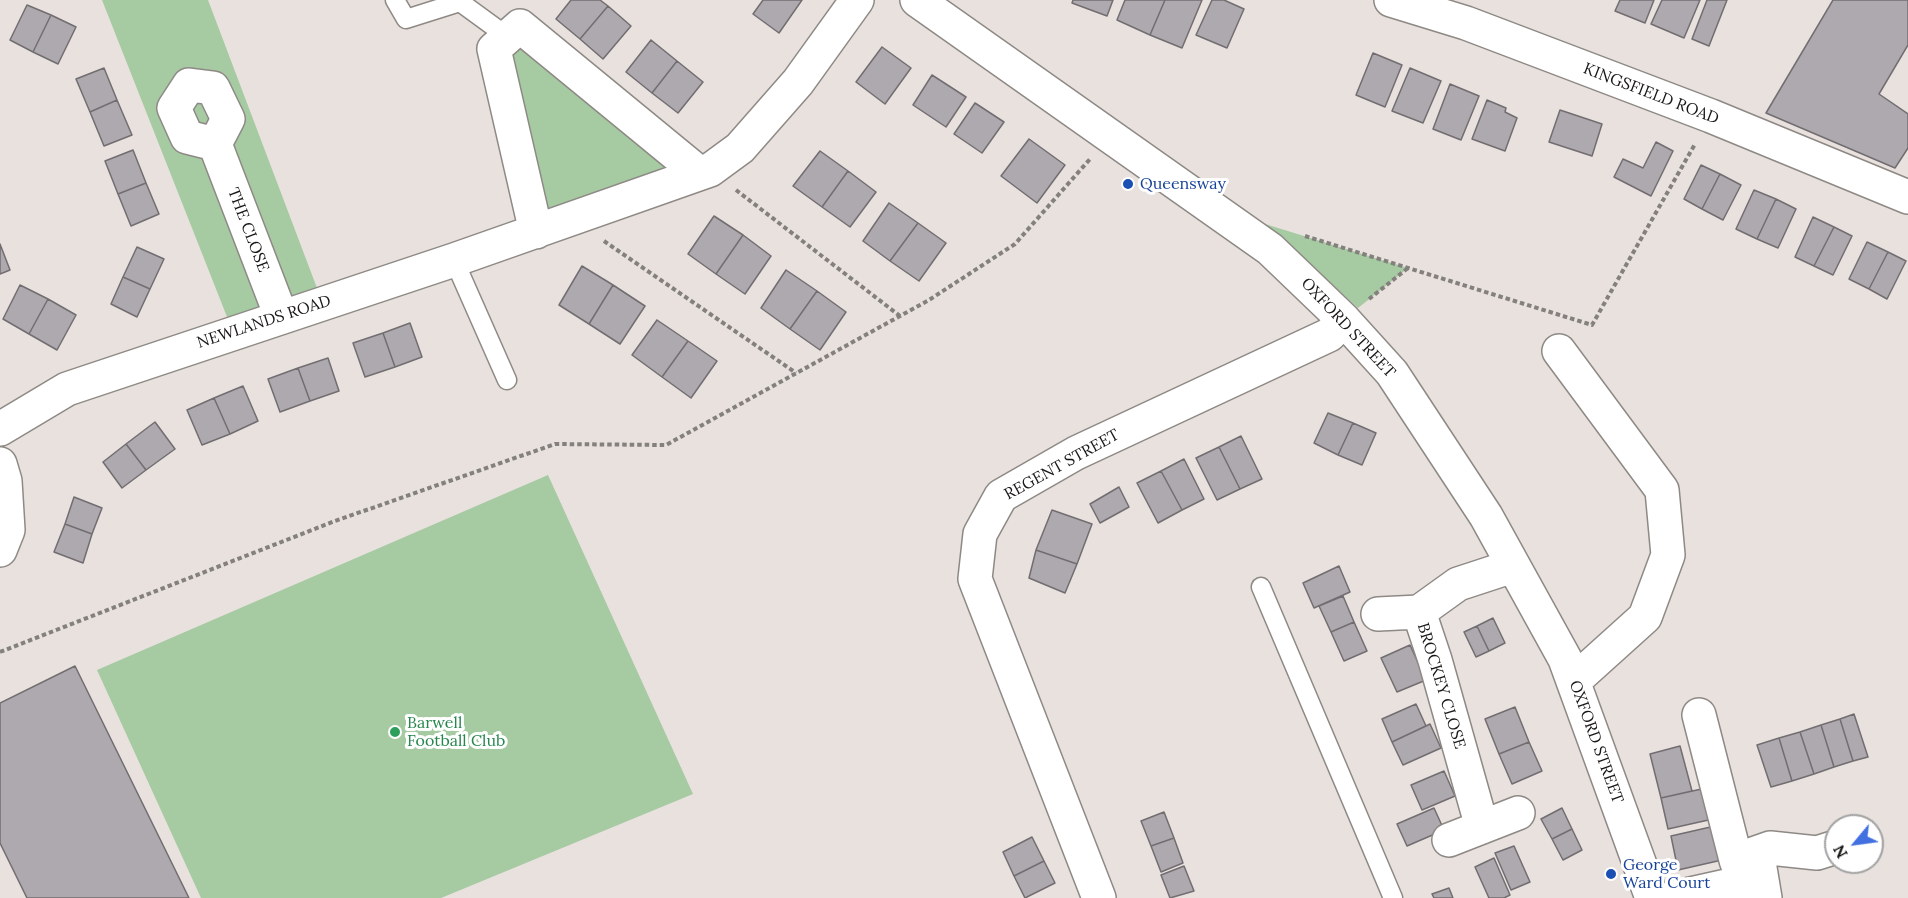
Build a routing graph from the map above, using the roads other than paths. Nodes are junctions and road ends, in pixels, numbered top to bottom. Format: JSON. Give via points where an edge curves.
{"nodes":[{"id":1,"x":395,"y":0,"type":"edge"},
{"id":2,"x":857,"y":0,"type":"edge"},
{"id":3,"x":1391,"y":0,"type":"edge"},
{"id":4,"x":930,"y":4,"type":"edge"},
{"id":5,"x":508,"y":37,"type":"junction"},
{"id":6,"x":215,"y":144,"type":"dead end"},
{"id":7,"x":705,"y":172,"type":"junction"},
{"id":8,"x":1908,"y":198,"type":"edge"},
{"id":9,"x":536,"y":232,"type":"junction"},
{"id":10,"x":454,"y":260,"type":"junction"},
{"id":11,"x":1355,"y":311,"type":"junction"},
{"id":12,"x":281,"y":316,"type":"junction"},
{"id":13,"x":1558,"y":351,"type":"dead end"},
{"id":14,"x":507,"y":380,"type":"dead end"},
{"id":15,"x":0,"y":429,"type":"edge"},
{"id":16,"x":0,"y":464,"type":"edge"},
{"id":17,"x":0,"y":550,"type":"edge"},
{"id":18,"x":1513,"y":566,"type":"junction"},
{"id":19,"x":1261,"y":587,"type":"dead end"},
{"id":20,"x":1419,"y":612,"type":"junction"},
{"id":21,"x":1378,"y":614,"type":"dead end"},
{"id":22,"x":1574,"y":681,"type":"junction"},
{"id":23,"x":1699,"y":715,"type":"dead end"},
{"id":24,"x":1518,"y":813,"type":"dead end"},
{"id":25,"x":1482,"y":827,"type":"junction"},
{"id":26,"x":1449,"y":840,"type":"dead end"},
{"id":27,"x":1824,"y":851,"type":"edge"},
{"id":28,"x":1736,"y":860,"type":"junction"},
{"id":29,"x":1099,"y":898,"type":"edge"},
{"id":30,"x":1393,"y":898,"type":"edge"},
{"id":31,"x":1652,"y":898,"type":"edge"},
{"id":32,"x":1672,"y":898,"type":"edge"},
{"id":33,"x":1765,"y":898,"type":"edge"}],
"edges":[{"from":1,"to":5,"type":"lane","via":[[406,19],[460,2]]},
{"from":2,"to":7,"type":"street","name":"NEWLANDS ROAD","via":[[798,82],[740,148]]},
{"from":3,"to":8,"type":"street","name":"KINGSFIELD ROAD","via":[[1466,23],[1711,116]]},
{"from":4,"to":11,"type":"street","name":"OXFORD STREET"},
{"from":5,"to":7,"type":"street","via":[[520,26]]},
{"from":5,"to":9,"type":"street","via":[[494,49]]},
{"from":6,"to":12,"type":"street","name":"THE CLOSE"},
{"from":7,"to":9,"type":"street","name":"NEWLANDS ROAD"},
{"from":9,"to":10,"type":"street","name":"NEWLANDS ROAD"},
{"from":10,"to":12,"type":"street","name":"NEWLANDS ROAD"},
{"from":10,"to":14,"type":"lane"},
{"from":11,"to":18,"type":"street","name":"OXFORD STREET","via":[[1486,516]]},
{"from":11,"to":29,"type":"street","name":"REGENT STREET","via":[[1329,335],[1076,453],[1001,496],[980,534],[975,579]]},
{"from":12,"to":15,"type":"street","name":"NEWLANDS ROAD","via":[[67,389]]},
{"from":13,"to":22,"type":"street","via":[[1662,490],[1668,555],[1645,617]]},
{"from":16,"to":17,"type":"street","via":[[8,530]]},
{"from":18,"to":20,"type":"street","name":"BROCKEY CLOSE","via":[[1458,584]]},
{"from":18,"to":22,"type":"street","name":"OXFORD STREET"},
{"from":19,"to":30,"type":"lane"},
{"from":20,"to":21,"type":"street"},
{"from":20,"to":25,"type":"street","name":"BROCKEY CLOSE"},
{"from":22,"to":31,"type":"street","name":"OXFORD STREET"},
{"from":23,"to":28,"type":"street"},
{"from":24,"to":25,"type":"street"},
{"from":25,"to":26,"type":"street"},
{"from":27,"to":28,"type":"street","via":[[1770,848]]},
{"from":28,"to":32,"type":"street","via":[[1744,882]]},
{"from":28,"to":33,"type":"street","via":[[1760,868]]}]}
